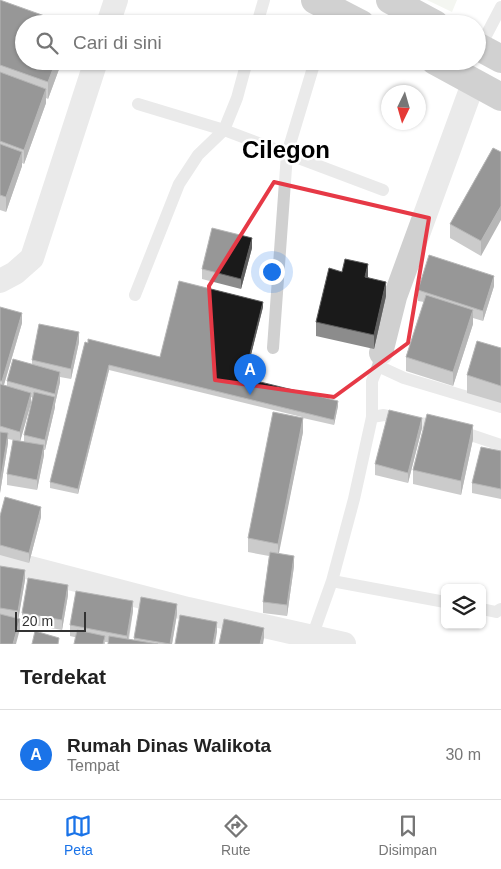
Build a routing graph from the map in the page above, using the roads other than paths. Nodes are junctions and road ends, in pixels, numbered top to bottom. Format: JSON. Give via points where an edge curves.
{"nodes":[{"id":1,"x":116,"y":0,"type":"edge"},
{"id":2,"x":264,"y":0,"type":"edge"},
{"id":3,"x":390,"y":0,"type":"edge"},
{"id":4,"x":501,"y":7,"type":"edge"},
{"id":5,"x":111,"y":15,"type":"edge"},
{"id":6,"x":260,"y":15,"type":"edge"},
{"id":7,"x":418,"y":15,"type":"edge"},
{"id":8,"x":486,"y":51,"type":"edge"},
{"id":9,"x":93,"y":70,"type":"edge"},
{"id":10,"x":245,"y":70,"type":"edge"},
{"id":11,"x":312,"y":70,"type":"edge"},
{"id":12,"x":453,"y":70,"type":"edge"},
{"id":13,"x":474,"y":81,"type":"junction"},
{"id":14,"x":501,"y":97,"type":"edge"},
{"id":15,"x":138,"y":104,"type":"dead end"},
{"id":16,"x":224,"y":130,"type":"junction"},
{"id":17,"x":287,"y":154,"type":"junction"},
{"id":18,"x":383,"y":190,"type":"dead end"},
{"id":19,"x":0,"y":281,"type":"edge"},
{"id":20,"x":135,"y":295,"type":"dead end"},
{"id":21,"x":273,"y":348,"type":"dead end"},
{"id":22,"x":379,"y":360,"type":"junction"},
{"id":23,"x":501,"y":406,"type":"edge"},
{"id":24,"x":372,"y":417,"type":"junction"},
{"id":25,"x":501,"y":445,"type":"edge"},
{"id":26,"x":0,"y":560,"type":"edge"},
{"id":27,"x":332,"y":581,"type":"junction"},
{"id":28,"x":441,"y":601,"type":"edge"},
{"id":29,"x":501,"y":609,"type":"edge"},
{"id":30,"x":486,"y":610,"type":"edge"},
{"id":31,"x":312,"y":637,"type":"junction"},
{"id":32,"x":344,"y":644,"type":"edge"}],
"edges":[{"from":1,"to":5,"type":"street"},
{"from":2,"to":6,"type":"lane"},
{"from":3,"to":7,"type":"highway"},
{"from":4,"to":8,"type":"lane"},
{"from":9,"to":19,"type":"street","via":[[32,258]]},
{"from":10,"to":16,"type":"lane"},
{"from":11,"to":17,"type":"lane"},
{"from":12,"to":13,"type":"highway"},
{"from":13,"to":14,"type":"highway"},
{"from":13,"to":22,"type":"street","via":[[395,297]]},
{"from":15,"to":16,"type":"lane"},
{"from":16,"to":17,"type":"lane"},
{"from":16,"to":20,"type":"lane","via":[[198,156],[180,184]]},
{"from":17,"to":18,"type":"lane"},
{"from":17,"to":21,"type":"lane"},
{"from":22,"to":23,"type":"lane","via":[[404,378]]},
{"from":22,"to":24,"type":"lane","via":[[372,381]]},
{"from":24,"to":25,"type":"lane","via":[[384,415],[459,430]]},
{"from":24,"to":27,"type":"lane"},
{"from":26,"to":31,"type":"street","via":[[188,609]]},
{"from":27,"to":28,"type":"lane"},
{"from":27,"to":31,"type":"lane"},
{"from":29,"to":30,"type":"lane","via":[[496,612]]},
{"from":31,"to":32,"type":"street"}]}
